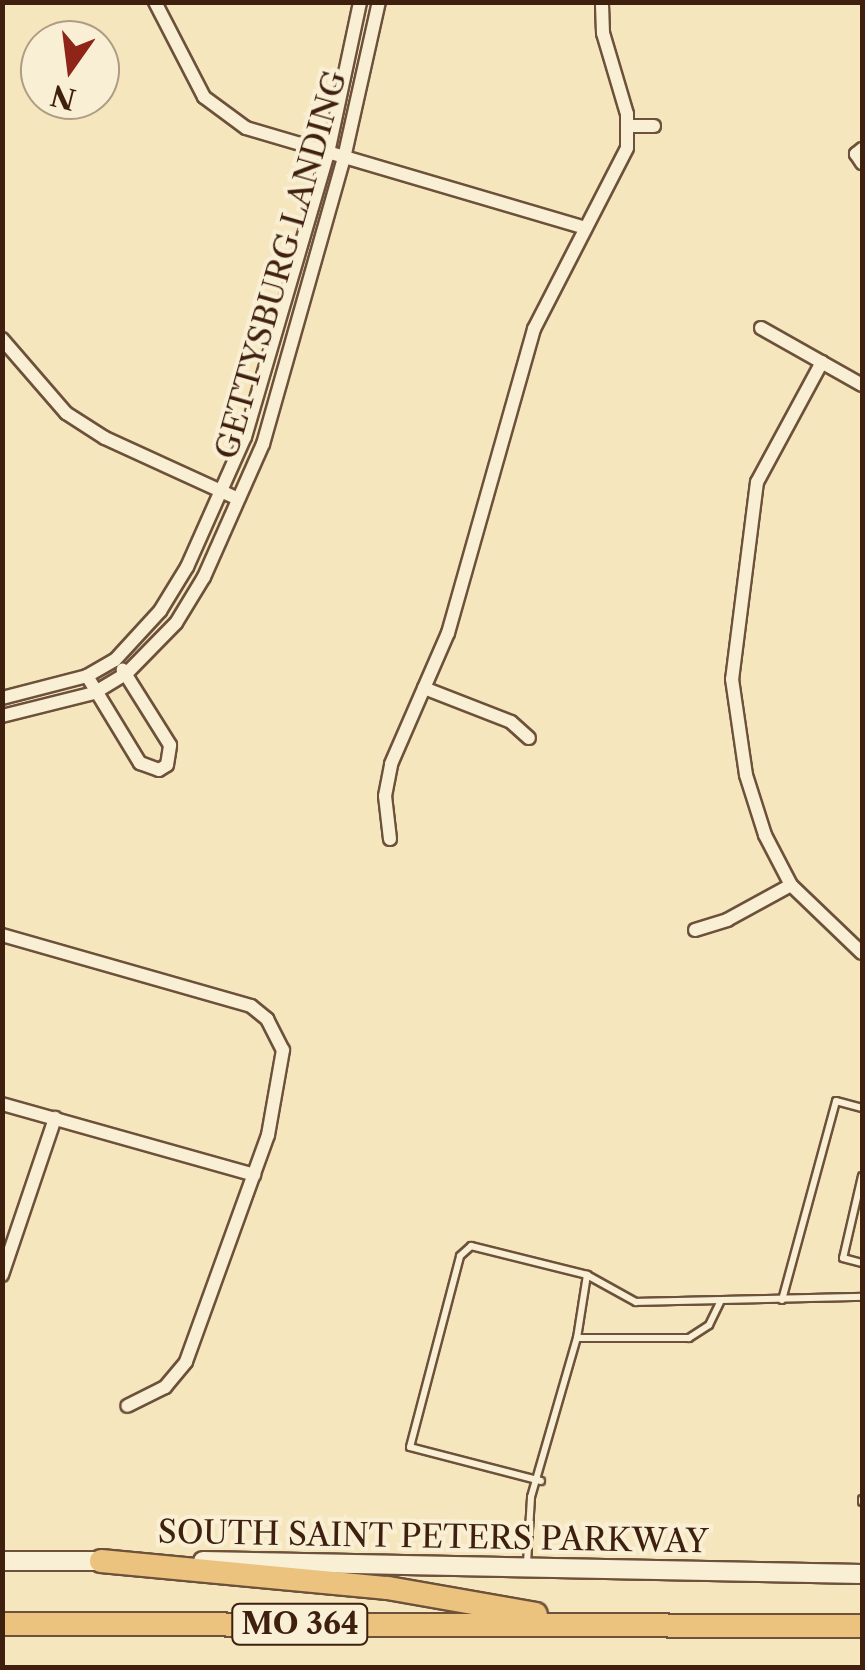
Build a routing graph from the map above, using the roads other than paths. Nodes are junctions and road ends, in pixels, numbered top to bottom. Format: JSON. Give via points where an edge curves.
{"nodes":[{"id":1,"x":156,"y":2,"type":"edge"},
{"id":2,"x":360,"y":2,"type":"edge"},
{"id":3,"x":379,"y":2,"type":"edge"},
{"id":4,"x":602,"y":2,"type":"edge"},
{"id":5,"x":627,"y":126,"type":"junction"},
{"id":6,"x":654,"y":126,"type":"dead end"},
{"id":7,"x":862,"y":149,"type":"edge"},
{"id":8,"x":328,"y":153,"type":"junction"},
{"id":9,"x":344,"y":158,"type":"junction"},
{"id":10,"x":862,"y":163,"type":"edge"},
{"id":11,"x":586,"y":228,"type":"junction"},
{"id":12,"x":761,"y":328,"type":"dead end"},
{"id":13,"x":2,"y":339,"type":"edge"},
{"id":14,"x":822,"y":362,"type":"junction"},
{"id":15,"x":862,"y":385,"type":"edge"},
{"id":16,"x":219,"y":492,"type":"junction"},
{"id":17,"x":238,"y":500,"type":"junction"},
{"id":18,"x":115,"y":660,"type":"junction"},
{"id":19,"x":126,"y":674,"type":"junction"},
{"id":20,"x":88,"y":676,"type":"junction"},
{"id":21,"x":424,"y":688,"type":"junction"},
{"id":22,"x":94,"y":692,"type":"junction"},
{"id":23,"x":2,"y":698,"type":"edge"},
{"id":24,"x":2,"y":716,"type":"edge"},
{"id":25,"x":529,"y":738,"type":"dead end"},
{"id":26,"x":390,"y":839,"type":"dead end"},
{"id":27,"x":791,"y":885,"type":"junction"},
{"id":28,"x":695,"y":930,"type":"dead end"},
{"id":29,"x":2,"y":935,"type":"edge"},
{"id":30,"x":862,"y":952,"type":"edge"},
{"id":31,"x":2,"y":1104,"type":"edge"},
{"id":32,"x":862,"y":1108,"type":"edge"},
{"id":33,"x":54,"y":1118,"type":"junction"},
{"id":34,"x":254,"y":1175,"type":"junction"},
{"id":35,"x":862,"y":1176,"type":"edge"},
{"id":36,"x":862,"y":1263,"type":"edge"},
{"id":37,"x":2,"y":1275,"type":"edge"},
{"id":38,"x":587,"y":1275,"type":"junction"},
{"id":39,"x":862,"y":1297,"type":"edge"},
{"id":40,"x":782,"y":1300,"type":"junction"},
{"id":41,"x":720,"y":1302,"type":"junction"},
{"id":42,"x":577,"y":1338,"type":"junction"},
{"id":43,"x":127,"y":1406,"type":"dead end"},
{"id":44,"x":541,"y":1481,"type":"junction"},
{"id":45,"x":2,"y":1561,"type":"edge"},
{"id":46,"x":100,"y":1561,"type":"junction"},
{"id":47,"x":527,"y":1568,"type":"junction"},
{"id":48,"x":862,"y":1574,"type":"edge"},
{"id":49,"x":2,"y":1624,"type":"edge"},
{"id":50,"x":598,"y":1625,"type":"junction"},
{"id":51,"x":862,"y":1626,"type":"edge"}],
"edges":[{"from":1,"to":8,"type":"street","via":[[204,97],[246,128]]},
{"from":2,"to":8,"type":"street","name":"GETTYSBURG LANDING"},
{"from":3,"to":9,"type":"street","name":"GETTYSBURG LANDING"},
{"from":4,"to":5,"type":"street","via":[[603,34]]},
{"from":5,"to":6,"type":"street"},
{"from":5,"to":11,"type":"street","via":[[617,174]]},
{"from":7,"to":10,"type":"street","via":[[856,154]]},
{"from":8,"to":9,"type":"street"},
{"from":8,"to":16,"type":"street","name":"GETTYSBURG LANDING","via":[[245,437]]},
{"from":9,"to":11,"type":"street"},
{"from":9,"to":17,"type":"street","name":"GETTYSBURG LANDING","via":[[263,444]]},
{"from":11,"to":21,"type":"street","via":[[534,329],[448,632]]},
{"from":12,"to":14,"type":"street"},
{"from":13,"to":16,"type":"street","via":[[66,413]]},
{"from":14,"to":15,"type":"street"},
{"from":14,"to":27,"type":"street","via":[[757,482],[732,679],[754,805]]},
{"from":16,"to":17,"type":"street"},
{"from":16,"to":18,"type":"street","name":"GETTYSBURG LANDING","via":[[188,567],[160,611]]},
{"from":17,"to":19,"type":"street","name":"GETTYSBURG LANDING","via":[[191,602]]},
{"from":18,"to":19,"type":"street"},
{"from":18,"to":20,"type":"street","name":"GETTYSBURG LANDING"},
{"from":19,"to":22,"type":"street","name":"GETTYSBURG LANDING"},
{"from":19,"to":22,"type":"street","via":[[170,745],[167,765],[149,769],[140,762]]},
{"from":20,"to":22,"type":"street"},
{"from":20,"to":23,"type":"street","name":"GETTYSBURG LANDING"},
{"from":21,"to":25,"type":"street","via":[[512,722]]},
{"from":21,"to":26,"type":"street","via":[[391,764],[385,796]]},
{"from":22,"to":24,"type":"street","name":"GETTYSBURG LANDING"},
{"from":27,"to":28,"type":"street"},
{"from":27,"to":30,"type":"street"},
{"from":29,"to":34,"type":"street","via":[[231,998],[267,1019],[283,1050],[283,1067]]},
{"from":31,"to":33,"type":"street"},
{"from":32,"to":40,"type":"lane","via":[[836,1101]]},
{"from":33,"to":34,"type":"street"},
{"from":33,"to":37,"type":"street"},
{"from":34,"to":43,"type":"street","via":[[186,1362],[165,1387]]},
{"from":35,"to":36,"type":"lane","via":[[843,1258]]},
{"from":38,"to":41,"type":"lane","via":[[636,1302]]},
{"from":38,"to":42,"type":"lane"},
{"from":38,"to":44,"type":"lane","via":[[471,1246],[460,1256],[409,1438],[410,1448]]},
{"from":39,"to":40,"type":"lane"},
{"from":40,"to":41,"type":"lane"},
{"from":41,"to":42,"type":"lane","via":[[709,1325],[689,1338]]},
{"from":42,"to":44,"type":"lane"},
{"from":44,"to":47,"type":"lane","via":[[531,1498]]},
{"from":45,"to":46,"type":"main road","name":"SOUTH SAINT PETERS PARKWAY"},
{"from":46,"to":47,"type":"main road","name":"SOUTH SAINT PETERS PARKWAY"},
{"from":46,"to":50,"type":"highway","via":[[388,1588]]},
{"from":47,"to":48,"type":"main road","name":"SOUTH SAINT PETERS PARKWAY"},
{"from":49,"to":50,"type":"highway","number":"MO 364"},
{"from":50,"to":51,"type":"highway","number":"MO 364"}]}
